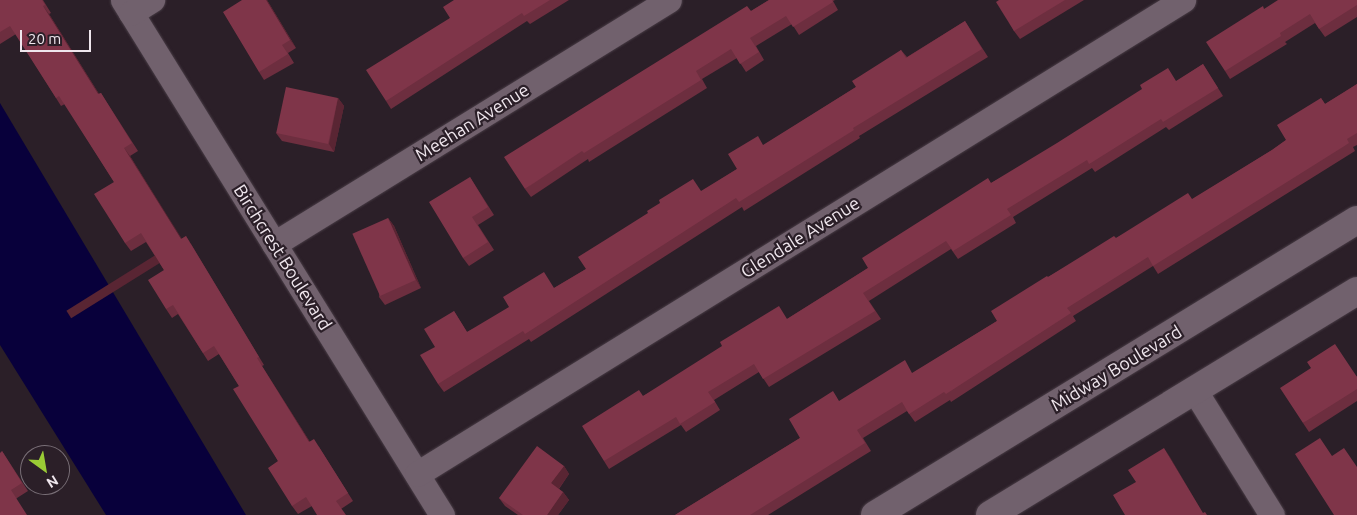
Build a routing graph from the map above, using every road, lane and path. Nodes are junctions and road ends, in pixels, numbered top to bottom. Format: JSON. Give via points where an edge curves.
{"nodes":[{"id":1,"x":152,"y":0,"type":"edge"},
{"id":2,"x":669,"y":0,"type":"edge"},
{"id":3,"x":1183,"y":0,"type":"edge"},
{"id":4,"x":127,"y":7,"type":"edge"},
{"id":5,"x":1357,"y":220,"type":"edge"},
{"id":6,"x":274,"y":244,"type":"junction"},
{"id":7,"x":1357,"y":291,"type":"edge"},
{"id":8,"x":1195,"y":391,"type":"junction"},
{"id":9,"x":417,"y":474,"type":"junction"},
{"id":10,"x":442,"y":515,"type":"edge"},
{"id":11,"x":875,"y":515,"type":"edge"},
{"id":12,"x":990,"y":515,"type":"edge"},
{"id":13,"x":1272,"y":515,"type":"edge"}],
"edges":[{"from":1,"to":4,"type":"street"},
{"from":2,"to":6,"type":"street","name":"Meehan Avenue"},
{"from":3,"to":9,"type":"street","name":"Glendale Avenue"},
{"from":4,"to":6,"type":"street","name":"Birchcrest Boulevard"},
{"from":5,"to":11,"type":"street","name":"Midway Boulevard"},
{"from":6,"to":9,"type":"street","name":"Birchcrest Boulevard"},
{"from":7,"to":8,"type":"street"},
{"from":8,"to":12,"type":"street"},
{"from":8,"to":13,"type":"street"},
{"from":9,"to":10,"type":"street","name":"Birchcrest Boulevard"}]}
